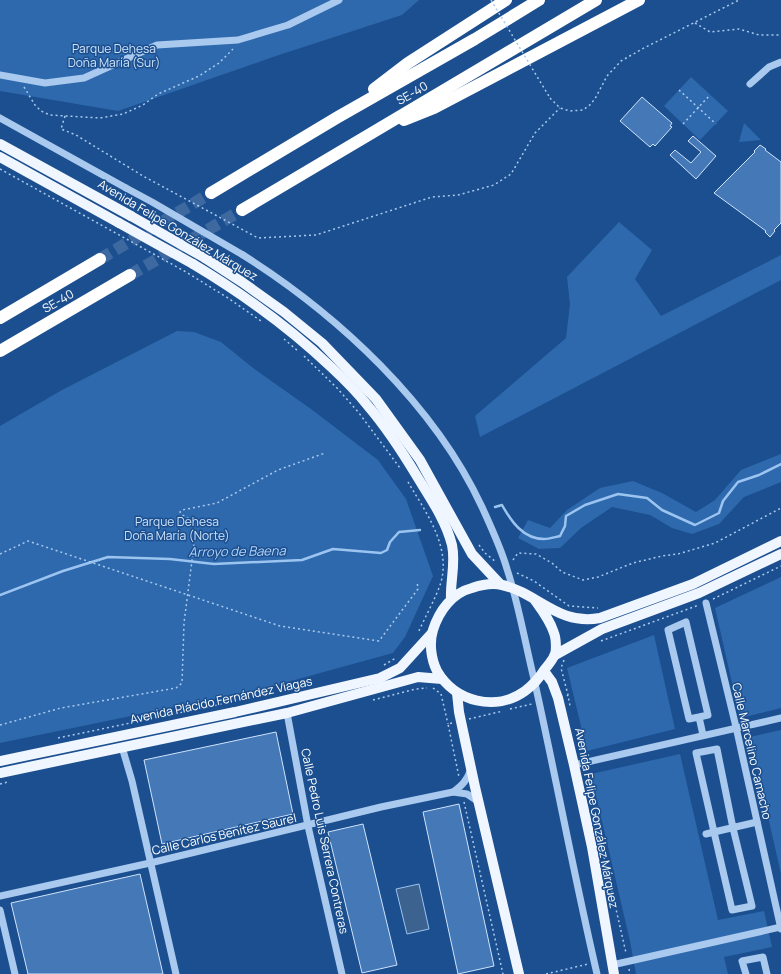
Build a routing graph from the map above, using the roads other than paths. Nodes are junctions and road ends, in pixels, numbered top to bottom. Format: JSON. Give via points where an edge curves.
{"nodes":[{"id":1,"x":339,"y":0,"type":"edge"},
{"id":2,"x":506,"y":0,"type":"edge"},
{"id":3,"x":539,"y":0,"type":"edge"},
{"id":4,"x":596,"y":0,"type":"edge"},
{"id":5,"x":640,"y":0,"type":"edge"},
{"id":6,"x":781,"y":62,"type":"edge"},
{"id":7,"x":0,"y":74,"type":"edge"},
{"id":8,"x":750,"y":84,"type":"dead end"},
{"id":9,"x":338,"y":117,"type":"junction"},
{"id":10,"x":0,"y":118,"type":"edge"},
{"id":11,"x":364,"y":137,"type":"junction"},
{"id":12,"x":0,"y":144,"type":"edge"},
{"id":13,"x":0,"y":156,"type":"edge"},
{"id":14,"x":211,"y":193,"type":"tunnel mouth"},
{"id":15,"x":242,"y":210,"type":"tunnel mouth"},
{"id":16,"x":100,"y":259,"type":"tunnel mouth"},
{"id":17,"x":130,"y":275,"type":"tunnel mouth"},
{"id":18,"x":0,"y":318,"type":"edge"},
{"id":19,"x":0,"y":351,"type":"edge"},
{"id":20,"x":781,"y":541,"type":"edge"},
{"id":21,"x":781,"y":554,"type":"edge"},
{"id":22,"x":500,"y":584,"type":"junction"},
{"id":23,"x":513,"y":588,"type":"junction"},
{"id":24,"x":451,"y":599,"type":"junction"},
{"id":25,"x":534,"y":599,"type":"junction"},
{"id":26,"x":706,"y":603,"type":"road end"},
{"id":27,"x":431,"y":634,"type":"junction"},
{"id":28,"x":560,"y":656,"type":"junction"},
{"id":29,"x":544,"y":670,"type":"junction"},
{"id":30,"x":442,"y":679,"type":"junction"},
{"id":31,"x":535,"y":683,"type":"junction"},
{"id":32,"x":457,"y":693,"type":"junction"},
{"id":33,"x":287,"y":712,"type":"junction"},
{"id":34,"x":699,"y":718,"type":"junction"},
{"id":35,"x":781,"y":718,"type":"edge"},
{"id":36,"x":736,"y":727,"type":"junction"},
{"id":37,"x":704,"y":735,"type":"junction"},
{"id":38,"x":122,"y":747,"type":"junction"},
{"id":39,"x":0,"y":761,"type":"edge"},
{"id":40,"x":574,"y":765,"type":"junction"},
{"id":41,"x":471,"y":769,"type":"junction"},
{"id":42,"x":0,"y":773,"type":"edge"},
{"id":43,"x":462,"y":790,"type":"junction"},
{"id":44,"x":478,"y":802,"type":"junction"},
{"id":45,"x":757,"y":822,"type":"junction"},
{"id":46,"x":308,"y":826,"type":"junction"},
{"id":47,"x":733,"y":828,"type":"junction"},
{"id":48,"x":714,"y":832,"type":"junction"},
{"id":49,"x":706,"y":834,"type":"dead end"},
{"id":50,"x":150,"y":863,"type":"junction"},
{"id":51,"x":0,"y":896,"type":"edge"},
{"id":52,"x":0,"y":910,"type":"edge"},
{"id":53,"x":781,"y":927,"type":"edge"},
{"id":54,"x":613,"y":970,"type":"edge"},
{"id":55,"x":15,"y":974,"type":"edge"},
{"id":56,"x":176,"y":974,"type":"edge"},
{"id":57,"x":342,"y":974,"type":"edge"},
{"id":58,"x":519,"y":974,"type":"edge"},
{"id":59,"x":597,"y":974,"type":"edge"},
{"id":60,"x":746,"y":974,"type":"edge"},
{"id":61,"x":767,"y":974,"type":"edge"}],
"edges":[{"from":1,"to":7,"type":"street","via":[[288,26],[238,40],[157,45],[84,78],[44,83]]},
{"from":2,"to":9,"type":"highway","via":[[408,63]]},
{"from":3,"to":9,"type":"highway","name":"SE-40","number":"SE-40"},
{"from":4,"to":11,"type":"highway","name":"SE-40","number":"SE-40"},
{"from":5,"to":11,"type":"highway","via":[[434,108]]},
{"from":6,"to":8,"type":"street","via":[[769,67]]},
{"from":9,"to":14,"type":"highway","name":"SE-40","number":"SE-40"},
{"from":10,"to":23,"type":"street","bridge":true,"via":[[243,255],[302,296],[359,344],[393,377],[432,425],[461,468],[482,507]]},
{"from":11,"to":15,"type":"highway","name":"SE-40","number":"SE-40"},
{"from":12,"to":22,"type":"main road","name":"Avenida Felipe González Márquez","bridge":true,"via":[[205,258],[242,282],[322,343],[376,399],[420,460],[472,554]]},
{"from":13,"to":24,"type":"main road","name":"Avenida Felipe González Márquez","bridge":true,"via":[[234,289],[277,319],[312,348],[368,406],[411,465],[434,504],[452,546]]},
{"from":16,"to":18,"type":"highway","name":"SE-40","number":"SE-40"},
{"from":17,"to":19,"type":"highway","name":"SE-40","number":"SE-40"},
{"from":20,"to":25,"type":"main road","via":[[693,584],[600,618],[590,620],[566,616]]},
{"from":21,"to":28,"type":"main road","via":[[699,593],[602,629]]},
{"from":22,"to":23,"type":"main road"},
{"from":22,"to":24,"type":"main road","via":[[470,588]]},
{"from":23,"to":25,"type":"main road"},
{"from":23,"to":31,"type":"street"},
{"from":24,"to":27,"type":"main road","via":[[436,619]]},
{"from":25,"to":28,"type":"main road","via":[[547,616],[555,634]]},
{"from":26,"to":36,"type":"street","name":"Calle Marcelino Camacho"},
{"from":27,"to":30,"type":"main road","via":[[434,665]]},
{"from":27,"to":39,"type":"main road","name":"Avenida Plácido Fernández Viagas","via":[[400,668],[380,678],[235,712]]},
{"from":28,"to":29,"type":"main road"},
{"from":29,"to":31,"type":"main road"},
{"from":29,"to":40,"type":"main road","name":"Avenida Felipe González Márquez","via":[[558,698]]},
{"from":30,"to":32,"type":"main road"},
{"from":30,"to":33,"type":"main road","name":"Avenida Plácido Fernández Viagas","via":[[418,678]]},
{"from":31,"to":32,"type":"main road","via":[[509,700],[491,703],[473,701]]},
{"from":31,"to":59,"type":"street"},
{"from":32,"to":41,"type":"main road"},
{"from":33,"to":38,"type":"main road","name":"Avenida Plácido Fernández Viagas"},
{"from":33,"to":46,"type":"street","name":"Calle Pedro Luis Serrera Contreras"},
{"from":34,"to":34,"type":"street","via":[[689,719],[668,630],[686,622],[708,715]]},
{"from":34,"to":37,"type":"street"},
{"from":35,"to":36,"type":"street"},
{"from":36,"to":37,"type":"street"},
{"from":36,"to":45,"type":"street","name":"Calle Marcelino Camacho"},
{"from":37,"to":40,"type":"street"},
{"from":38,"to":42,"type":"main road","name":"Avenida Plácido Fernández Viagas"},
{"from":38,"to":50,"type":"street"},
{"from":40,"to":54,"type":"main road","name":"Avenida Felipe González Márquez","via":[[592,847]]},
{"from":41,"to":43,"type":"street"},
{"from":41,"to":44,"type":"main road"},
{"from":43,"to":44,"type":"street"},
{"from":43,"to":46,"type":"street","name":"Calle Carlos Benítez Saurel"},
{"from":44,"to":58,"type":"main road"},
{"from":45,"to":47,"type":"street"},
{"from":45,"to":53,"type":"street","name":"Calle Marcelino Camacho"},
{"from":46,"to":50,"type":"street","name":"Calle Carlos Benítez Saurel"},
{"from":46,"to":57,"type":"street","name":"Calle Pedro Luis Serrera Contreras"},
{"from":47,"to":48,"type":"street"},
{"from":47,"to":48,"type":"street","via":[[752,906],[732,910]]},
{"from":47,"to":48,"type":"street","via":[[717,749],[696,753]]},
{"from":48,"to":49,"type":"street"},
{"from":50,"to":51,"type":"street","name":"Calle Carlos Benítez Saurel"},
{"from":50,"to":56,"type":"street"},
{"from":52,"to":55,"type":"street"},
{"from":53,"to":54,"type":"street","via":[[628,962]]},
{"from":60,"to":61,"type":"street","via":[[742,961],[763,957]]}]}
